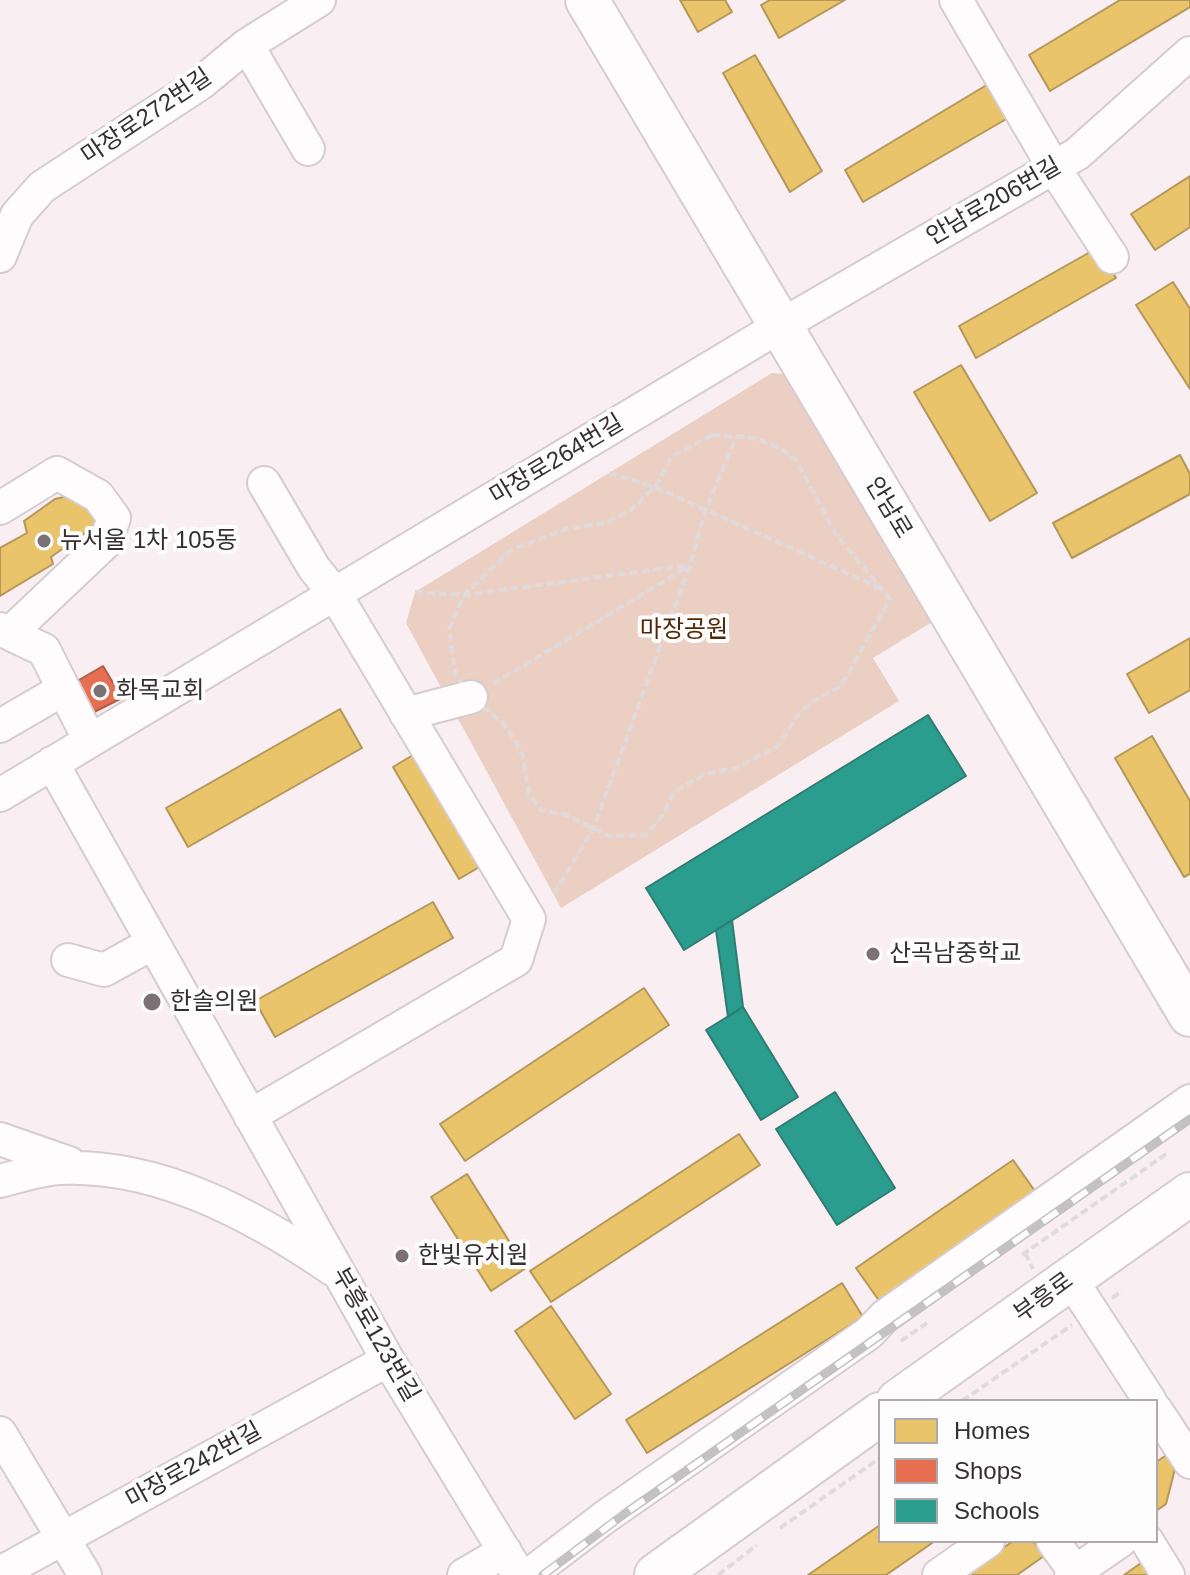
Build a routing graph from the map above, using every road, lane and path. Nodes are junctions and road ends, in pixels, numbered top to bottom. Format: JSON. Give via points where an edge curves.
{"nodes":[{"id":1,"x":319,"y":0,"type":"edge"},
{"id":2,"x":587,"y":0,"type":"edge"},
{"id":3,"x":956,"y":0,"type":"edge"},
{"id":4,"x":247,"y":45,"type":"junction"},
{"id":5,"x":1190,"y":53,"type":"edge"},
{"id":6,"x":308,"y":149,"type":"dead end"},
{"id":7,"x":1054,"y":168,"type":"junction"},
{"id":8,"x":0,"y":256,"type":"edge"},
{"id":9,"x":1112,"y":257,"type":"dead end"},
{"id":10,"x":780,"y":326,"type":"junction"},
{"id":11,"x":736,"y":437,"type":"junction"},
{"id":12,"x":609,"y":473,"type":"dead end"},
{"id":13,"x":264,"y":483,"type":"dead end"},
{"id":14,"x":655,"y":487,"type":"junction"},
{"id":15,"x":0,"y":508,"type":"edge"},
{"id":16,"x":706,"y":509,"type":"junction"},
{"id":17,"x":690,"y":565,"type":"junction"},
{"id":18,"x":884,"y":590,"type":"junction"},
{"id":19,"x":415,"y":592,"type":"dead end"},
{"id":20,"x":335,"y":594,"type":"junction"},
{"id":21,"x":464,"y":595,"type":"junction"},
{"id":22,"x":5,"y":631,"type":"edge"},
{"id":23,"x":62,"y":690,"type":"junction"},
{"id":24,"x":471,"y":697,"type":"junction"},
{"id":25,"x":406,"y":714,"type":"junction"},
{"id":26,"x":0,"y":726,"type":"edge"},
{"id":27,"x":90,"y":741,"type":"junction"},
{"id":28,"x":52,"y":763,"type":"junction"},
{"id":29,"x":0,"y":795,"type":"edge"},
{"id":30,"x":594,"y":827,"type":"junction"},
{"id":31,"x":554,"y":894,"type":"dead end"},
{"id":32,"x":153,"y":943,"type":"junction"},
{"id":33,"x":68,"y":960,"type":"dead end"},
{"id":34,"x":1190,"y":1015,"type":"edge"},
{"id":35,"x":1190,"y":1101,"type":"edge"},
{"id":36,"x":250,"y":1116,"type":"junction"},
{"id":37,"x":0,"y":1139,"type":"edge"},
{"id":38,"x":83,"y":1168,"type":"junction"},
{"id":39,"x":0,"y":1181,"type":"edge"},
{"id":40,"x":1190,"y":1194,"type":"edge"},
{"id":41,"x":340,"y":1275,"type":"junction"},
{"id":42,"x":1122,"y":1291,"type":"dead end"},
{"id":43,"x":1081,"y":1295,"type":"junction"},
{"id":44,"x":388,"y":1360,"type":"junction"},
{"id":45,"x":901,"y":1399,"type":"edge"},
{"id":46,"x":964,"y":1399,"type":"edge"},
{"id":47,"x":1149,"y":1399,"type":"edge"},
{"id":48,"x":878,"y":1415,"type":"edge"},
{"id":49,"x":1162,"y":1431,"type":"edge"},
{"id":50,"x":0,"y":1433,"type":"edge"},
{"id":51,"x":878,"y":1459,"type":"edge"},
{"id":52,"x":1190,"y":1462,"type":"edge"},
{"id":53,"x":773,"y":1533,"type":"dead end"},
{"id":54,"x":63,"y":1538,"type":"junction"},
{"id":55,"x":761,"y":1541,"type":"dead end"},
{"id":56,"x":985,"y":1543,"type":"edge"},
{"id":57,"x":1054,"y":1543,"type":"edge"},
{"id":58,"x":1117,"y":1543,"type":"edge"},
{"id":59,"x":1148,"y":1543,"type":"edge"},
{"id":60,"x":512,"y":1563,"type":"edge"},
{"id":61,"x":0,"y":1573,"type":"edge"},
{"id":62,"x":1073,"y":1574,"type":"edge"},
{"id":63,"x":85,"y":1575,"type":"edge"},
{"id":64,"x":464,"y":1575,"type":"edge"},
{"id":65,"x":529,"y":1575,"type":"edge"},
{"id":66,"x":656,"y":1575,"type":"edge"},
{"id":67,"x":718,"y":1575,"type":"edge"},
{"id":68,"x":939,"y":1575,"type":"edge"},
{"id":69,"x":1168,"y":1575,"type":"edge"}],
"edges":[{"from":1,"to":4,"type":"street","name":"마장로272번길"},
{"from":2,"to":10,"type":"main road","name":"안남로"},
{"from":3,"to":7,"type":"street"},
{"from":4,"to":6,"type":"street"},
{"from":4,"to":8,"type":"street","name":"마장로272번길","via":[[201,83],[42,187],[17,215]]},
{"from":5,"to":7,"type":"street","name":"안남로206번길","via":[[1104,133]]},
{"from":7,"to":9,"type":"street"},
{"from":7,"to":10,"type":"street","name":"안남로206번길"},
{"from":10,"to":20,"type":"street","name":"마장로264번길"},
{"from":10,"to":34,"type":"main road","name":"안남로"},
{"from":11,"to":14,"type":"path","via":[[712,435],[672,456]]},
{"from":11,"to":16,"type":"path"},
{"from":11,"to":18,"type":"path","via":[[754,438],[796,460],[835,533]]},
{"from":12,"to":14,"type":"path"},
{"from":13,"to":20,"type":"street"},
{"from":14,"to":16,"type":"path"},
{"from":14,"to":21,"type":"path","via":[[631,510],[606,523],[566,529],[511,550]]},
{"from":15,"to":22,"type":"street","via":[[57,473],[98,496],[114,518],[105,543]]},
{"from":16,"to":17,"type":"path"},
{"from":16,"to":18,"type":"path"},
{"from":17,"to":21,"type":"path"},
{"from":17,"to":24,"type":"path"},
{"from":17,"to":30,"type":"path"},
{"from":18,"to":30,"type":"path","via":[[890,599],[841,686],[798,715],[778,746],[674,792],[646,835],[609,836]]},
{"from":19,"to":21,"type":"path"},
{"from":20,"to":25,"type":"street"},
{"from":20,"to":27,"type":"street","name":"마장로264번길"},
{"from":21,"to":24,"type":"path","via":[[449,629],[456,676]]},
{"from":22,"to":23,"type":"street","via":[[44,650]]},
{"from":23,"to":26,"type":"street"},
{"from":23,"to":27,"type":"street"},
{"from":24,"to":25,"type":"street"},
{"from":24,"to":30,"type":"path","via":[[515,740],[529,793],[541,810]]},
{"from":25,"to":36,"type":"street","via":[[529,919],[516,960]]},
{"from":27,"to":28,"type":"street","name":"마장로264번길"},
{"from":28,"to":29,"type":"street","name":"마장로264번길"},
{"from":28,"to":32,"type":"street","name":"부흥로123번길"},
{"from":30,"to":31,"type":"path"},
{"from":32,"to":33,"type":"street","via":[[104,970]]},
{"from":32,"to":36,"type":"street","name":"부흥로123번길"},
{"from":35,"to":65,"type":"street"},
{"from":36,"to":41,"type":"street","name":"부흥로123번길"},
{"from":37,"to":38,"type":"street"},
{"from":38,"to":39,"type":"street"},
{"from":38,"to":41,"type":"street","via":[[153,1179],[231,1207]]},
{"from":40,"to":43,"type":"main road","name":"부흥로"},
{"from":41,"to":44,"type":"street","name":"부흥로123번길"},
{"from":42,"to":43,"type":"path"},
{"from":43,"to":45,"type":"main road","name":"부흥로"},
{"from":43,"to":46,"type":"path"},
{"from":43,"to":47,"type":"street"},
{"from":44,"to":54,"type":"street","name":"마장로242번길"},
{"from":44,"to":60,"type":"street","name":"부흥로123번길"},
{"from":48,"to":66,"type":"main road"},
{"from":49,"to":52,"type":"street"},
{"from":50,"to":54,"type":"street"},
{"from":51,"to":53,"type":"path"},
{"from":54,"to":61,"type":"street","name":"마장로242번길"},
{"from":54,"to":63,"type":"street"},
{"from":55,"to":67,"type":"path"},
{"from":56,"to":68,"type":"street"},
{"from":57,"to":62,"type":"street"},
{"from":58,"to":62,"type":"street"},
{"from":59,"to":69,"type":"street"},
{"from":60,"to":64,"type":"street","name":"부흥로123번길"}]}
